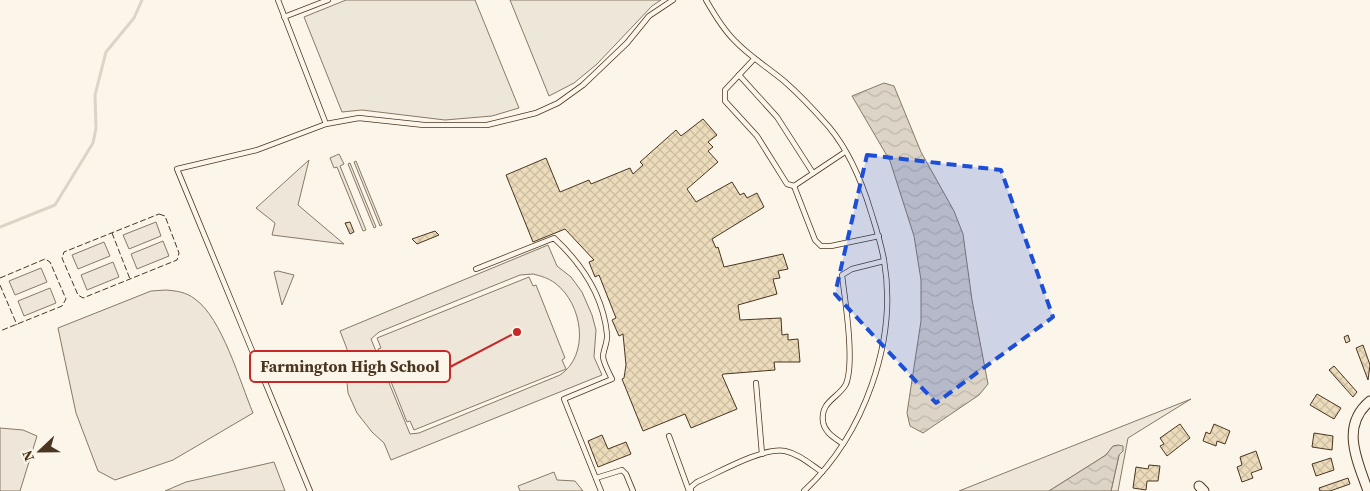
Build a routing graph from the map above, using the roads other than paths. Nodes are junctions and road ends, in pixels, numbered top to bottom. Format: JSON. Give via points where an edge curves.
{"nodes":[{"id":1,"x":278,"y":0,"type":"edge"},
{"id":2,"x":328,"y":0,"type":"edge"},
{"id":3,"x":672,"y":0,"type":"edge"},
{"id":4,"x":706,"y":0,"type":"edge"},
{"id":5,"x":284,"y":17,"type":"junction"},
{"id":6,"x":754,"y":59,"type":"junction"},
{"id":7,"x":739,"y":75,"type":"junction"},
{"id":8,"x":326,"y":124,"type":"junction"},
{"id":9,"x":845,"y":152,"type":"junction"},
{"id":10,"x":813,"y":173,"type":"junction"},
{"id":11,"x":794,"y":186,"type":"junction"},
{"id":12,"x":879,"y":236,"type":"junction"},
{"id":13,"x":884,"y":261,"type":"junction"},
{"id":14,"x":476,"y":269,"type":"dead end"},
{"id":15,"x":756,"y":384,"type":"dead end"},
{"id":16,"x":1370,"y":400,"type":"edge"},
{"id":17,"x":669,"y":436,"type":"dead end"},
{"id":18,"x":843,"y":444,"type":"junction"},
{"id":19,"x":762,"y":454,"type":"junction"},
{"id":20,"x":822,"y":472,"type":"junction"},
{"id":21,"x":596,"y":478,"type":"junction"},
{"id":22,"x":310,"y":491,"type":"edge"},
{"id":23,"x":601,"y":491,"type":"edge"},
{"id":24,"x":633,"y":491,"type":"edge"},
{"id":25,"x":690,"y":491,"type":"edge"},
{"id":26,"x":804,"y":491,"type":"edge"},
{"id":27,"x":1368,"y":491,"type":"edge"}],
"edges":[{"from":1,"to":5,"type":"lane"},
{"from":2,"to":5,"type":"lane"},
{"from":3,"to":8,"type":"lane","via":[[649,16],[614,57],[583,85],[558,103],[536,113],[486,125],[424,125],[359,118]]},
{"from":4,"to":6,"type":"lane","via":[[733,39]]},
{"from":5,"to":8,"type":"lane"},
{"from":6,"to":7,"type":"lane"},
{"from":6,"to":9,"type":"lane","via":[[807,103]]},
{"from":7,"to":10,"type":"lane","via":[[777,117]]},
{"from":7,"to":11,"type":"lane","via":[[725,90],[725,100],[756,136],[787,184]]},
{"from":8,"to":22,"type":"lane","via":[[257,150],[177,169]]},
{"from":9,"to":10,"type":"lane"},
{"from":9,"to":12,"type":"lane","via":[[868,201]]},
{"from":10,"to":11,"type":"lane"},
{"from":11,"to":12,"type":"lane","via":[[815,240],[821,246]]},
{"from":12,"to":13,"type":"lane"},
{"from":13,"to":18,"type":"lane","via":[[887,297],[879,357],[861,415]]},
{"from":13,"to":18,"type":"lane","via":[[852,269],[842,275],[849,335],[848,377],[845,386],[823,410],[823,423],[828,433]]},
{"from":14,"to":21,"type":"lane","via":[[554,238],[575,258],[591,283],[601,307],[607,336],[603,358],[612,379],[564,399]]},
{"from":15,"to":19,"type":"lane"},
{"from":16,"to":27,"type":"street","via":[[1360,410],[1352,433],[1353,448]]},
{"from":17,"to":25,"type":"lane"},
{"from":18,"to":20,"type":"lane"},
{"from":19,"to":20,"type":"lane","via":[[784,451],[800,456]]},
{"from":19,"to":25,"type":"lane","via":[[696,482]]},
{"from":20,"to":26,"type":"lane"},
{"from":21,"to":23,"type":"lane"},
{"from":21,"to":24,"type":"lane","via":[[622,470]]}]}
